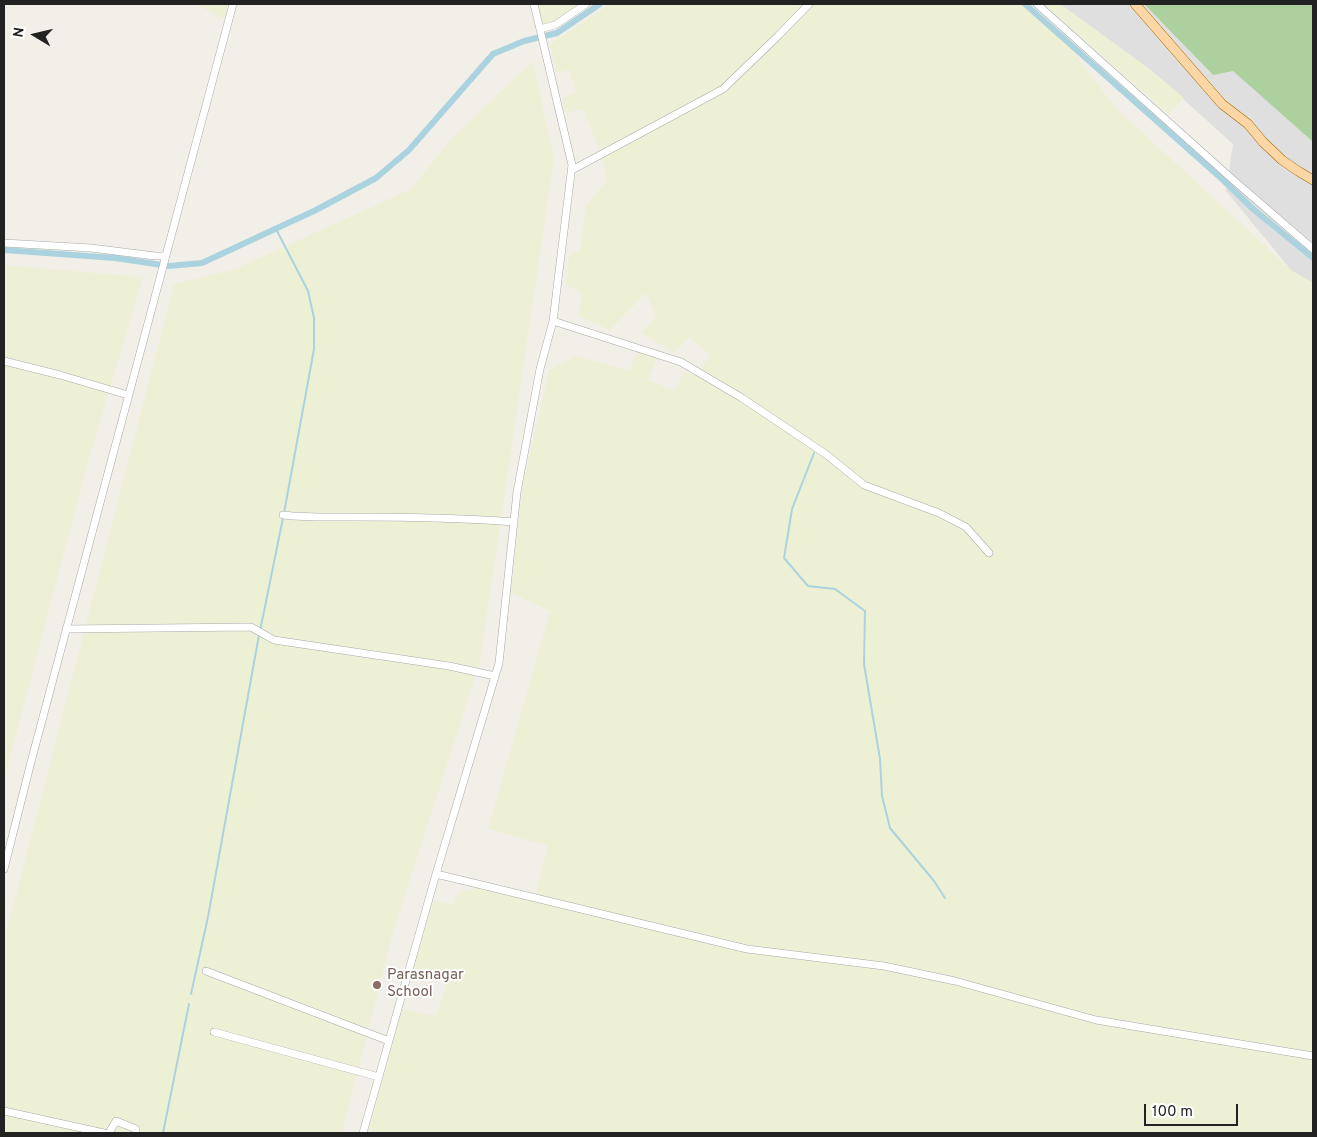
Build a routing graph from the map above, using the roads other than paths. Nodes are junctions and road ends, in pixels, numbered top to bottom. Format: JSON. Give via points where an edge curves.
{"nodes":[{"id":1,"x":233,"y":4,"type":"edge"},
{"id":2,"x":534,"y":4,"type":"edge"},
{"id":3,"x":586,"y":4,"type":"edge"},
{"id":4,"x":809,"y":4,"type":"edge"},
{"id":5,"x":1037,"y":4,"type":"edge"},
{"id":6,"x":1136,"y":4,"type":"edge"},
{"id":7,"x":541,"y":31,"type":"junction"},
{"id":8,"x":572,"y":170,"type":"junction"},
{"id":9,"x":1313,"y":180,"type":"edge"},
{"id":10,"x":4,"y":243,"type":"edge"},
{"id":11,"x":1313,"y":249,"type":"edge"},
{"id":12,"x":165,"y":257,"type":"junction"},
{"id":13,"x":553,"y":321,"type":"junction"},
{"id":14,"x":4,"y":361,"type":"edge"},
{"id":15,"x":128,"y":395,"type":"junction"},
{"id":16,"x":283,"y":516,"type":"dead end"},
{"id":17,"x":514,"y":522,"type":"junction"},
{"id":18,"x":989,"y":553,"type":"dead end"},
{"id":19,"x":66,"y":630,"type":"junction"},
{"id":20,"x":495,"y":676,"type":"junction"},
{"id":21,"x":4,"y":869,"type":"edge"},
{"id":22,"x":436,"y":874,"type":"junction"},
{"id":23,"x":206,"y":972,"type":"dead end"},
{"id":24,"x":214,"y":1032,"type":"dead end"},
{"id":25,"x":389,"y":1041,"type":"junction"},
{"id":26,"x":1313,"y":1056,"type":"edge"},
{"id":27,"x":379,"y":1077,"type":"junction"},
{"id":28,"x":4,"y":1111,"type":"edge"},
{"id":29,"x":104,"y":1133,"type":"edge"},
{"id":30,"x":110,"y":1133,"type":"edge"},
{"id":31,"x":136,"y":1133,"type":"edge"},
{"id":32,"x":363,"y":1133,"type":"edge"}],
"edges":[{"from":1,"to":12,"type":"street"},
{"from":2,"to":7,"type":"street"},
{"from":3,"to":7,"type":"street"},
{"from":4,"to":8,"type":"street","via":[[723,89]]},
{"from":5,"to":11,"type":"street"},
{"from":6,"to":9,"type":"main road","via":[[1222,104],[1248,124],[1282,160]]},
{"from":7,"to":8,"type":"street"},
{"from":8,"to":13,"type":"street"},
{"from":10,"to":12,"type":"street","via":[[91,248]]},
{"from":12,"to":15,"type":"street"},
{"from":13,"to":17,"type":"street","via":[[538,379]]},
{"from":13,"to":18,"type":"street","via":[[682,362],[742,398],[864,485],[962,524]]},
{"from":14,"to":15,"type":"street"},
{"from":15,"to":19,"type":"street"},
{"from":16,"to":17,"type":"street","via":[[459,518]]},
{"from":17,"to":20,"type":"street","via":[[499,664]]},
{"from":19,"to":20,"type":"street","via":[[251,627],[274,640]]},
{"from":19,"to":21,"type":"street"},
{"from":20,"to":22,"type":"street"},
{"from":22,"to":25,"type":"street"},
{"from":22,"to":26,"type":"street","via":[[747,949],[884,966],[955,981],[1096,1020]]},
{"from":23,"to":25,"type":"street"},
{"from":24,"to":27,"type":"street"},
{"from":25,"to":27,"type":"street"},
{"from":27,"to":32,"type":"street"},
{"from":28,"to":29,"type":"street"},
{"from":30,"to":31,"type":"street","via":[[116,1121],[136,1130]]}]}
